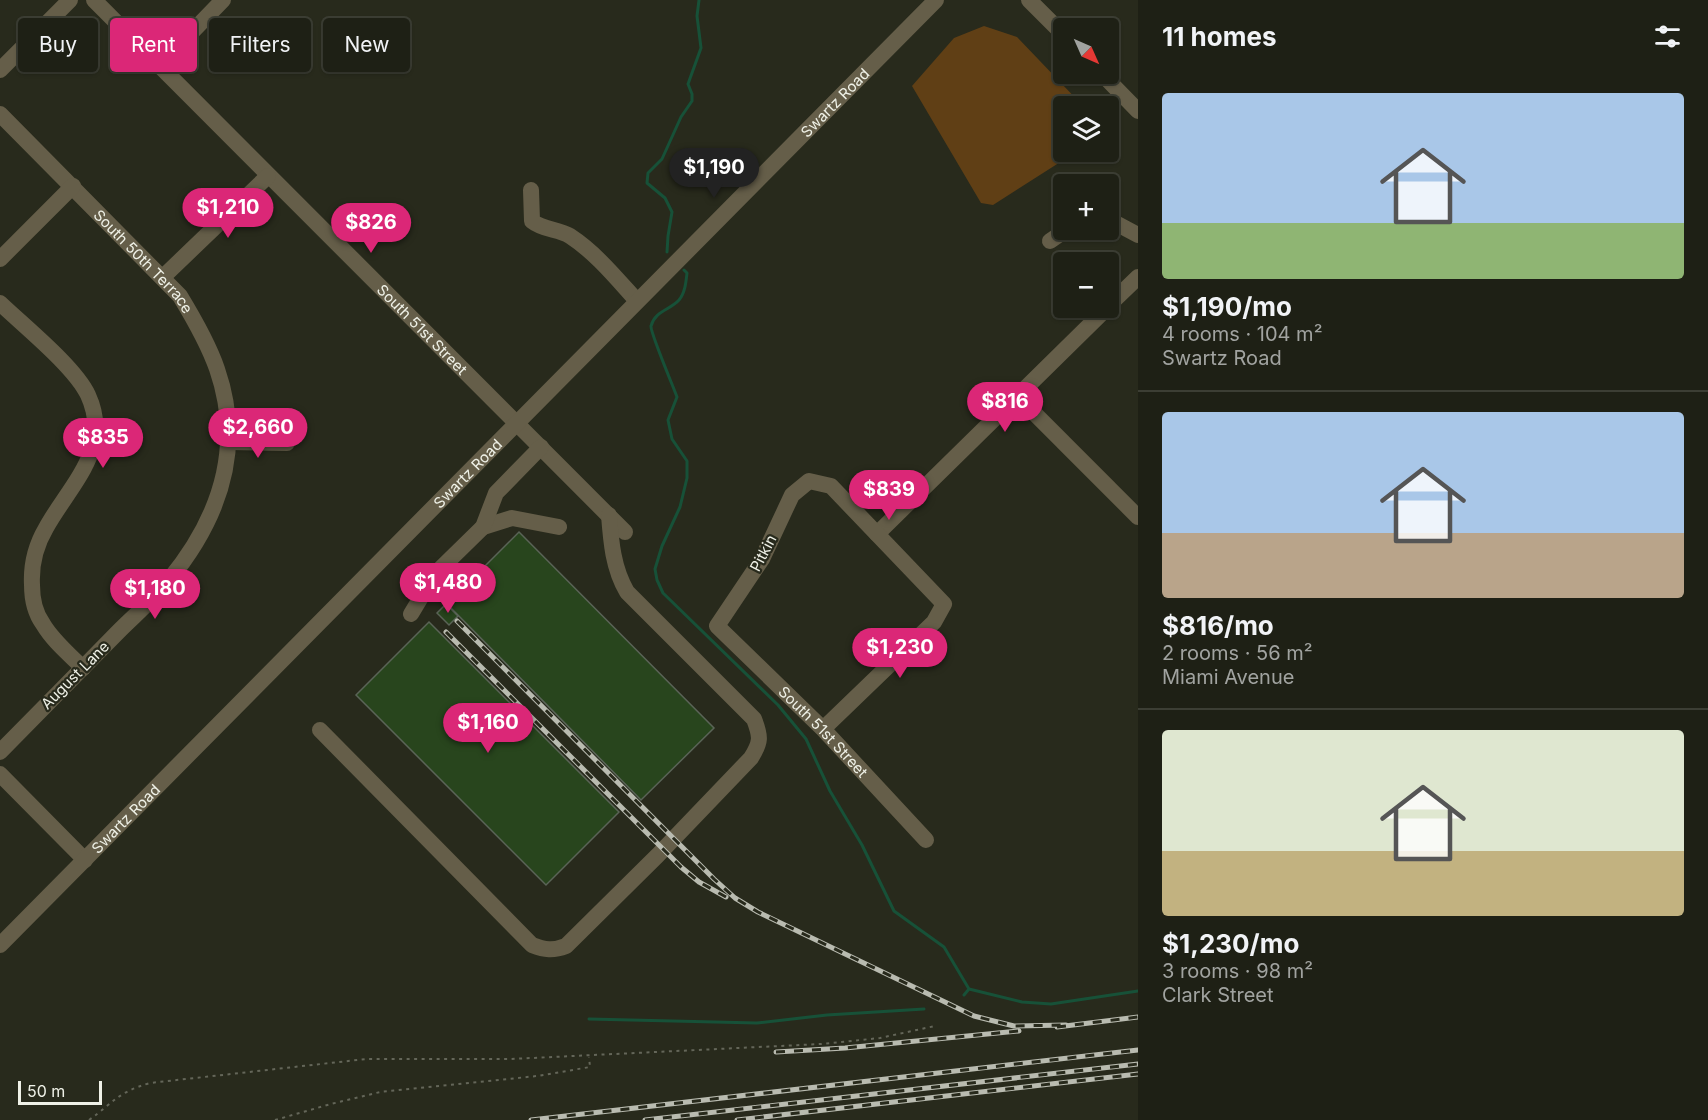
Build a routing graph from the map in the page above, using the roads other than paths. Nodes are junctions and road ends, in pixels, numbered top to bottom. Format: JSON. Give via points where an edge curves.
{"nodes":[{"id":1,"x":70,"y":0,"type":"edge"},
{"id":2,"x":93,"y":0,"type":"edge"},
{"id":3,"x":223,"y":0,"type":"edge"},
{"id":4,"x":936,"y":0,"type":"edge"},
{"id":5,"x":1029,"y":0,"type":"edge"},
{"id":6,"x":111,"y":18,"type":"edge"},
{"id":7,"x":1053,"y":24,"type":"edge"},
{"id":8,"x":197,"y":27,"type":"edge"},
{"id":9,"x":0,"y":70,"type":"edge"},
{"id":10,"x":165,"y":72,"type":"edge"},
{"id":11,"x":1112,"y":84,"type":"edge"},
{"id":12,"x":1138,"y":111,"type":"edge"},
{"id":13,"x":0,"y":114,"type":"edge"},
{"id":14,"x":268,"y":176,"type":"junction"},
{"id":15,"x":73,"y":186,"type":"junction"},
{"id":16,"x":531,"y":190,"type":"dead end"},
{"id":17,"x":1119,"y":225,"type":"edge"},
{"id":18,"x":1138,"y":235,"type":"edge"},
{"id":19,"x":1053,"y":239,"type":"edge"},
{"id":20,"x":1050,"y":241,"type":"dead end"},
{"id":21,"x":0,"y":259,"type":"edge"},
{"id":22,"x":163,"y":277,"type":"junction"},
{"id":23,"x":1138,"y":277,"type":"edge"},
{"id":24,"x":1119,"y":296,"type":"edge"},
{"id":25,"x":637,"y":301,"type":"junction"},
{"id":26,"x":0,"y":303,"type":"edge"},
{"id":27,"x":1097,"y":318,"type":"edge"},
{"id":28,"x":1017,"y":396,"type":"junction"},
{"id":29,"x":517,"y":423,"type":"junction"},
{"id":30,"x":229,"y":442,"type":"junction"},
{"id":31,"x":287,"y":443,"type":"dead end"},
{"id":32,"x":541,"y":447,"type":"junction"},
{"id":33,"x":609,"y":515,"type":"junction"},
{"id":34,"x":1138,"y":517,"type":"edge"},
{"id":35,"x":483,"y":527,"type":"junction"},
{"id":36,"x":559,"y":527,"type":"dead end"},
{"id":37,"x":625,"y":531,"type":"dead end"},
{"id":38,"x":877,"y":534,"type":"junction"},
{"id":39,"x":411,"y":614,"type":"dead end"},
{"id":40,"x":717,"y":626,"type":"joint"},
{"id":41,"x":83,"y":668,"type":"junction"},
{"id":42,"x":823,"y":729,"type":"junction"},
{"id":43,"x":320,"y":730,"type":"dead end"},
{"id":44,"x":0,"y":752,"type":"edge"},
{"id":45,"x":0,"y":774,"type":"edge"},
{"id":46,"x":926,"y":840,"type":"dead end"},
{"id":47,"x":85,"y":860,"type":"junction"},
{"id":48,"x":0,"y":945,"type":"edge"}],
"edges":[{"from":1,"to":9,"type":"street"},
{"from":2,"to":6,"type":"street","name":"South 51st Street"},
{"from":3,"to":8,"type":"street"},
{"from":4,"to":25,"type":"street","name":"Swartz Road"},
{"from":5,"to":7,"type":"street"},
{"from":10,"to":14,"type":"street","name":"South 51st Street"},
{"from":11,"to":12,"type":"street"},
{"from":13,"to":15,"type":"street","name":"South 50th Terrace"},
{"from":14,"to":22,"type":"street"},
{"from":14,"to":29,"type":"street","name":"South 51st Street"},
{"from":15,"to":21,"type":"street"},
{"from":15,"to":22,"type":"street","name":"South 50th Terrace"},
{"from":16,"to":25,"type":"street","via":[[532,221],[570,236]]},
{"from":17,"to":18,"type":"street"},
{"from":19,"to":20,"type":"street"},
{"from":22,"to":30,"type":"street","name":"South 50th Terrace","via":[[200,329],[217,369]]},
{"from":23,"to":24,"type":"street"},
{"from":25,"to":29,"type":"street","name":"Swartz Road"},
{"from":26,"to":41,"type":"street","via":[[73,373],[88,396],[95,424],[93,448],[85,469],[45,529],[31,570],[32,598],[41,622],[55,642]]},
{"from":27,"to":28,"type":"street"},
{"from":28,"to":34,"type":"street"},
{"from":28,"to":38,"type":"street"},
{"from":29,"to":32,"type":"street","name":"South 51st Street"},
{"from":29,"to":47,"type":"street","name":"Swartz Road"},
{"from":30,"to":31,"type":"street"},
{"from":30,"to":41,"type":"street","name":"August Lane","via":[[224,476],[204,531],[169,581]]},
{"from":32,"to":33,"type":"street","name":"South 51st Street"},
{"from":32,"to":35,"type":"street","via":[[496,493]]},
{"from":33,"to":37,"type":"street","name":"South 51st Street"},
{"from":33,"to":43,"type":"street","via":[[615,568],[627,592],[754,719],[760,734],[751,758],[566,946],[544,950],[532,945]]},
{"from":35,"to":36,"type":"street","via":[[512,518]]},
{"from":35,"to":39,"type":"street","via":[[435,573]]},
{"from":38,"to":40,"type":"street","name":"Pitkin","via":[[831,486],[809,481],[792,495],[762,559]]},
{"from":38,"to":42,"type":"street","via":[[944,604],[934,622]]},
{"from":40,"to":42,"type":"street","name":"South 51st Street"},
{"from":41,"to":44,"type":"street","name":"August Lane"},
{"from":42,"to":46,"type":"street","name":"South 51st Street"},
{"from":45,"to":47,"type":"street"},
{"from":47,"to":48,"type":"street","name":"Swartz Road"}]}
